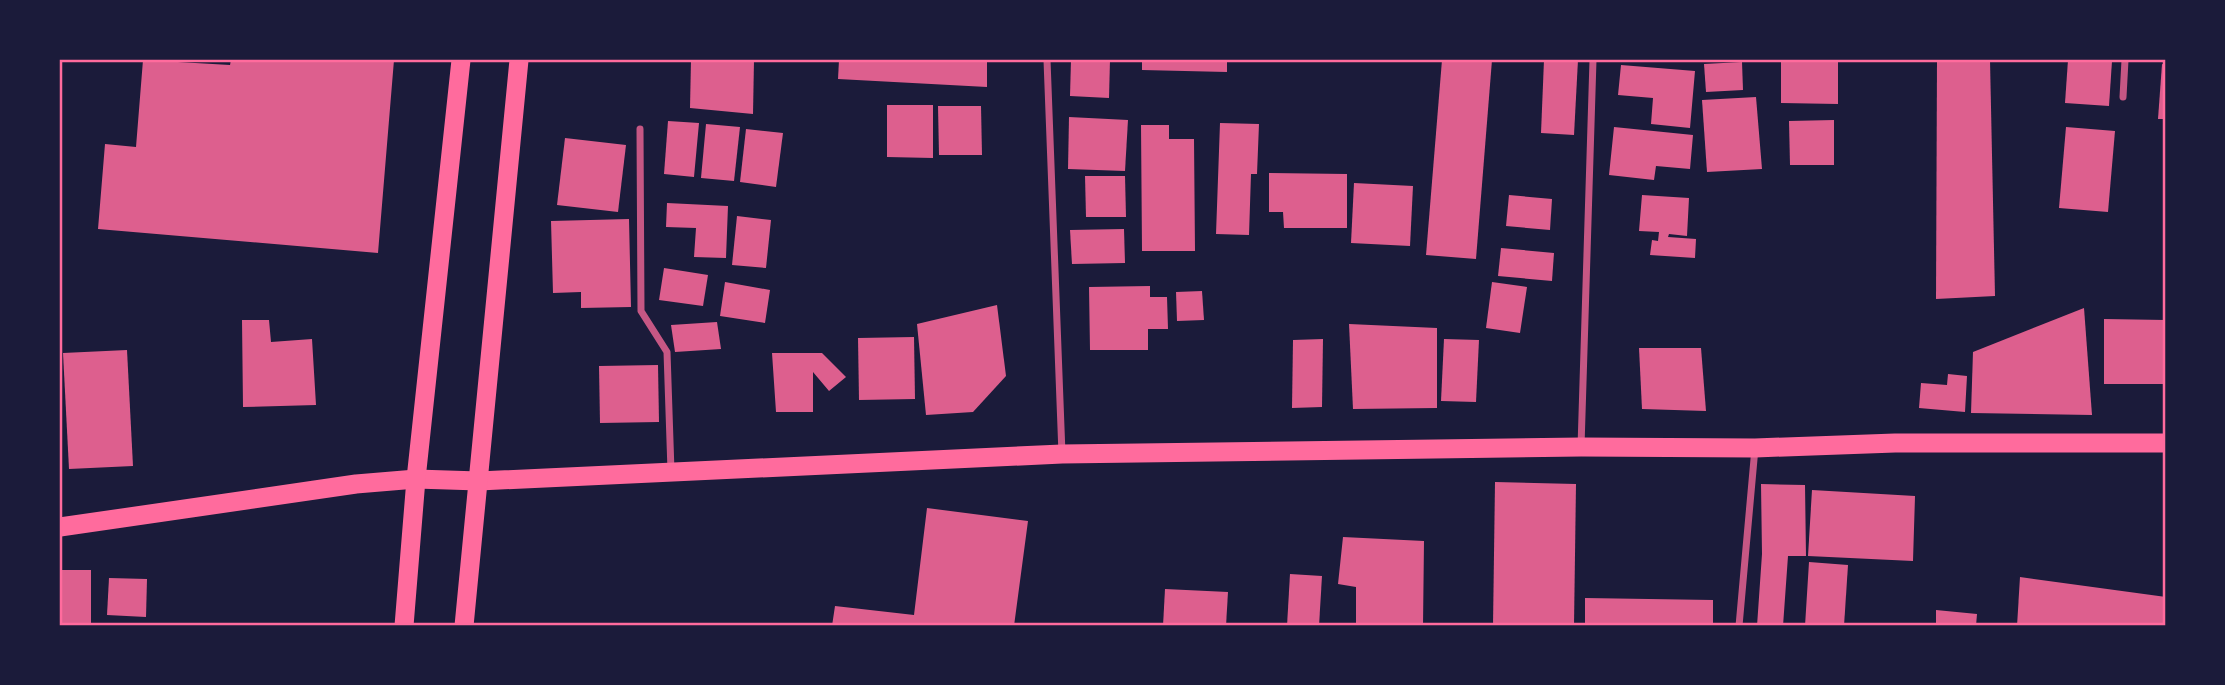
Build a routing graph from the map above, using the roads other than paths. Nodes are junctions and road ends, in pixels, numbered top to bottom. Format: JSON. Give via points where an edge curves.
{"nodes":[{"id":1,"x":461,"y":60,"type":"edge"},
{"id":2,"x":519,"y":60,"type":"edge"},
{"id":3,"x":1047,"y":60,"type":"edge"},
{"id":4,"x":1592,"y":60,"type":"edge"},
{"id":5,"x":2125,"y":60,"type":"edge"},
{"id":6,"x":2123,"y":97,"type":"dead end"},
{"id":7,"x":639,"y":129,"type":"dead end"},
{"id":8,"x":2165,"y":443,"type":"edge"},
{"id":9,"x":1581,"y":447,"type":"junction"},
{"id":10,"x":1755,"y":448,"type":"junction"},
{"id":11,"x":1062,"y":454,"type":"junction"},
{"id":12,"x":671,"y":471,"type":"junction"},
{"id":13,"x":416,"y":479,"type":"junction"},
{"id":14,"x":479,"y":481,"type":"junction"},
{"id":15,"x":60,"y":527,"type":"edge"},
{"id":16,"x":404,"y":625,"type":"edge"},
{"id":17,"x":464,"y":625,"type":"edge"},
{"id":18,"x":1739,"y":625,"type":"edge"}],
"edges":[{"from":1,"to":13,"type":"highway"},
{"from":2,"to":14,"type":"highway"},
{"from":3,"to":11,"type":"street"},
{"from":4,"to":9,"type":"street"},
{"from":5,"to":6,"type":"street"},
{"from":7,"to":12,"type":"street","via":[[641,311],[667,352]]},
{"from":8,"to":10,"type":"highway"},
{"from":9,"to":10,"type":"highway"},
{"from":9,"to":11,"type":"highway"},
{"from":10,"to":18,"type":"street"},
{"from":11,"to":12,"type":"highway"},
{"from":12,"to":14,"type":"highway"},
{"from":13,"to":14,"type":"highway"},
{"from":13,"to":15,"type":"highway"},
{"from":13,"to":16,"type":"highway"},
{"from":14,"to":17,"type":"highway"}]}
